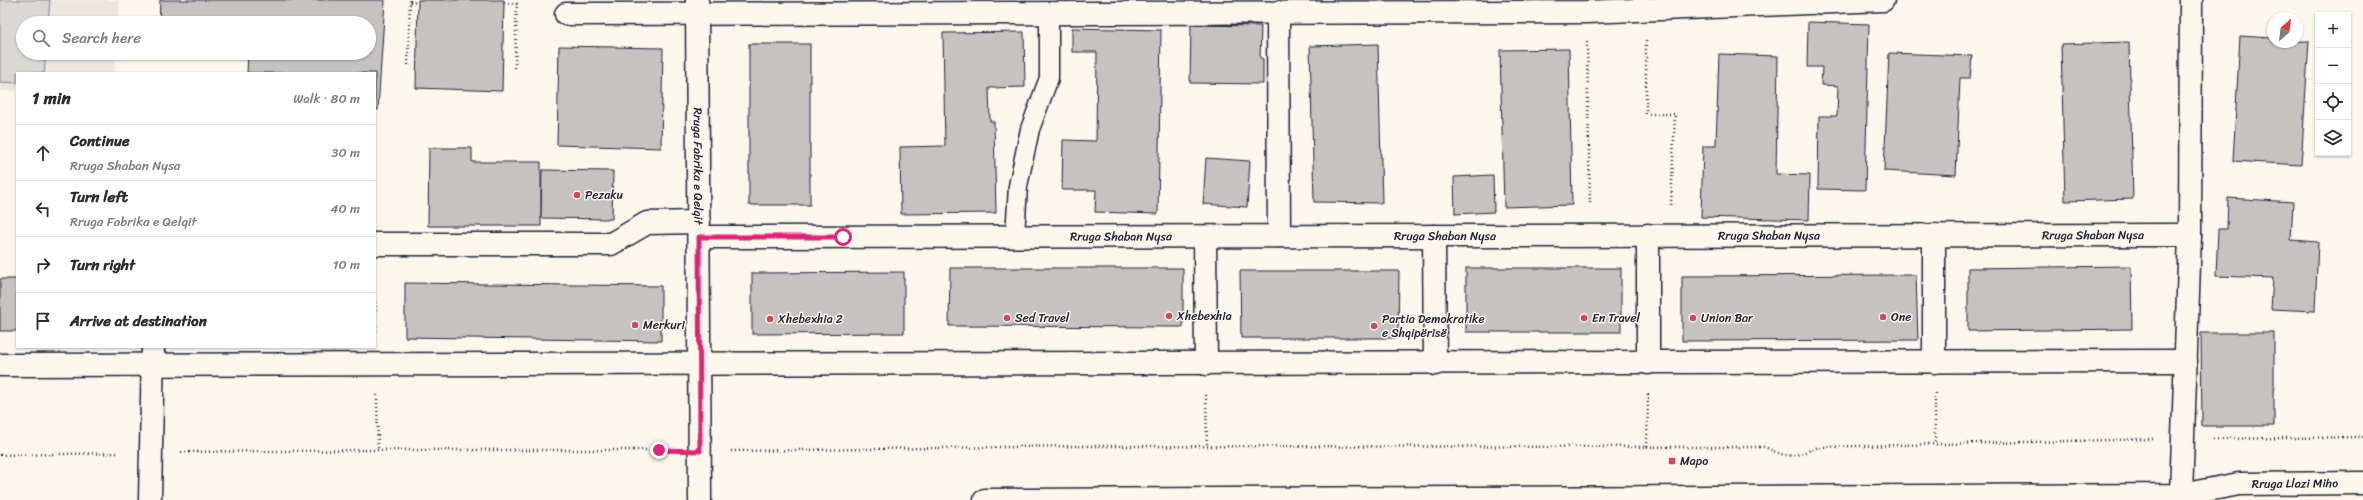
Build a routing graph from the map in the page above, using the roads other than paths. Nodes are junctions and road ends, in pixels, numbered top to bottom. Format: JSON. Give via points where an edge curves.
{"nodes":[{"id":1,"x":1883,"y":0,"type":"edge"},
{"id":2,"x":2191,"y":0,"type":"edge"},
{"id":3,"x":697,"y":6,"type":"edge"},
{"id":4,"x":1247,"y":6,"type":"edge"},
{"id":5,"x":1049,"y":12,"type":"junction"},
{"id":6,"x":1278,"y":12,"type":"junction"},
{"id":7,"x":566,"y":14,"type":"dead end"},
{"id":8,"x":699,"y":230,"type":"junction"},
{"id":9,"x":1934,"y":234,"type":"junction"},
{"id":10,"x":2190,"y":235,"type":"junction"},
{"id":11,"x":1015,"y":236,"type":"junction"},
{"id":12,"x":1280,"y":236,"type":"junction"},
{"id":13,"x":1434,"y":236,"type":"junction"},
{"id":14,"x":1648,"y":236,"type":"junction"},
{"id":15,"x":1205,"y":237,"type":"junction"},
{"id":16,"x":376,"y":244,"type":"edge"},
{"id":17,"x":154,"y":356,"type":"edge"},
{"id":18,"x":2186,"y":361,"type":"junction"},
{"id":19,"x":1934,"y":362,"type":"junction"},
{"id":20,"x":1648,"y":363,"type":"junction"},
{"id":21,"x":1206,"y":364,"type":"junction"},
{"id":22,"x":1434,"y":364,"type":"junction"},
{"id":23,"x":0,"y":365,"type":"edge"},
{"id":24,"x":700,"y":365,"type":"junction"},
{"id":25,"x":2363,"y":483,"type":"edge"},
{"id":26,"x":2190,"y":498,"type":"edge"},
{"id":27,"x":150,"y":500,"type":"edge"},
{"id":28,"x":700,"y":500,"type":"edge"},
{"id":29,"x":985,"y":500,"type":"edge"},
{"id":30,"x":1281,"y":500,"type":"edge"}],
"edges":[{"from":1,"to":6,"type":"street","via":[[1586,12]]},
{"from":2,"to":10,"type":"street"},
{"from":3,"to":5,"type":"street"},
{"from":3,"to":7,"type":"street"},
{"from":3,"to":8,"type":"street","name":"Rruga Fabrika e Qelqit"},
{"from":4,"to":5,"type":"street"},
{"from":4,"to":6,"type":"street"},
{"from":5,"to":11,"type":"lane","via":[[1049,78],[1030,129],[1018,186]]},
{"from":6,"to":12,"type":"street"},
{"from":8,"to":11,"type":"street","name":"Rruga Shaban Nysa"},
{"from":8,"to":16,"type":"street","name":"Rruga Shaban Nysa","via":[[648,223],[611,244]]},
{"from":8,"to":24,"type":"street","name":"Rruga Fabrika e Qelqit"},
{"from":9,"to":10,"type":"street","name":"Rruga Shaban Nysa"},
{"from":9,"to":14,"type":"street","name":"Rruga Shaban Nysa"},
{"from":9,"to":19,"type":"street"},
{"from":10,"to":18,"type":"street"},
{"from":11,"to":15,"type":"street","name":"Rruga Shaban Nysa"},
{"from":12,"to":13,"type":"street","name":"Rruga Shaban Nysa"},
{"from":12,"to":15,"type":"street","name":"Rruga Shaban Nysa"},
{"from":13,"to":14,"type":"street","name":"Rruga Shaban Nysa"},
{"from":13,"to":22,"type":"street"},
{"from":14,"to":20,"type":"street"},
{"from":15,"to":21,"type":"street"},
{"from":17,"to":23,"type":"street"},
{"from":17,"to":24,"type":"street"},
{"from":17,"to":27,"type":"street"},
{"from":18,"to":19,"type":"street"},
{"from":18,"to":26,"type":"street","via":[[2183,439]]},
{"from":19,"to":20,"type":"street"},
{"from":20,"to":22,"type":"street"},
{"from":21,"to":22,"type":"street"},
{"from":21,"to":24,"type":"street"},
{"from":24,"to":28,"type":"street","name":"Rruga Fabrika e Qelqit"},
{"from":25,"to":26,"type":"street","name":"Rruga Llazi Miho","via":[[2239,484]]},
{"from":26,"to":30,"type":"street","name":"Rruga Llazi Miho"},
{"from":29,"to":30,"type":"street","name":"Rruga Llazi Miho"}]}
